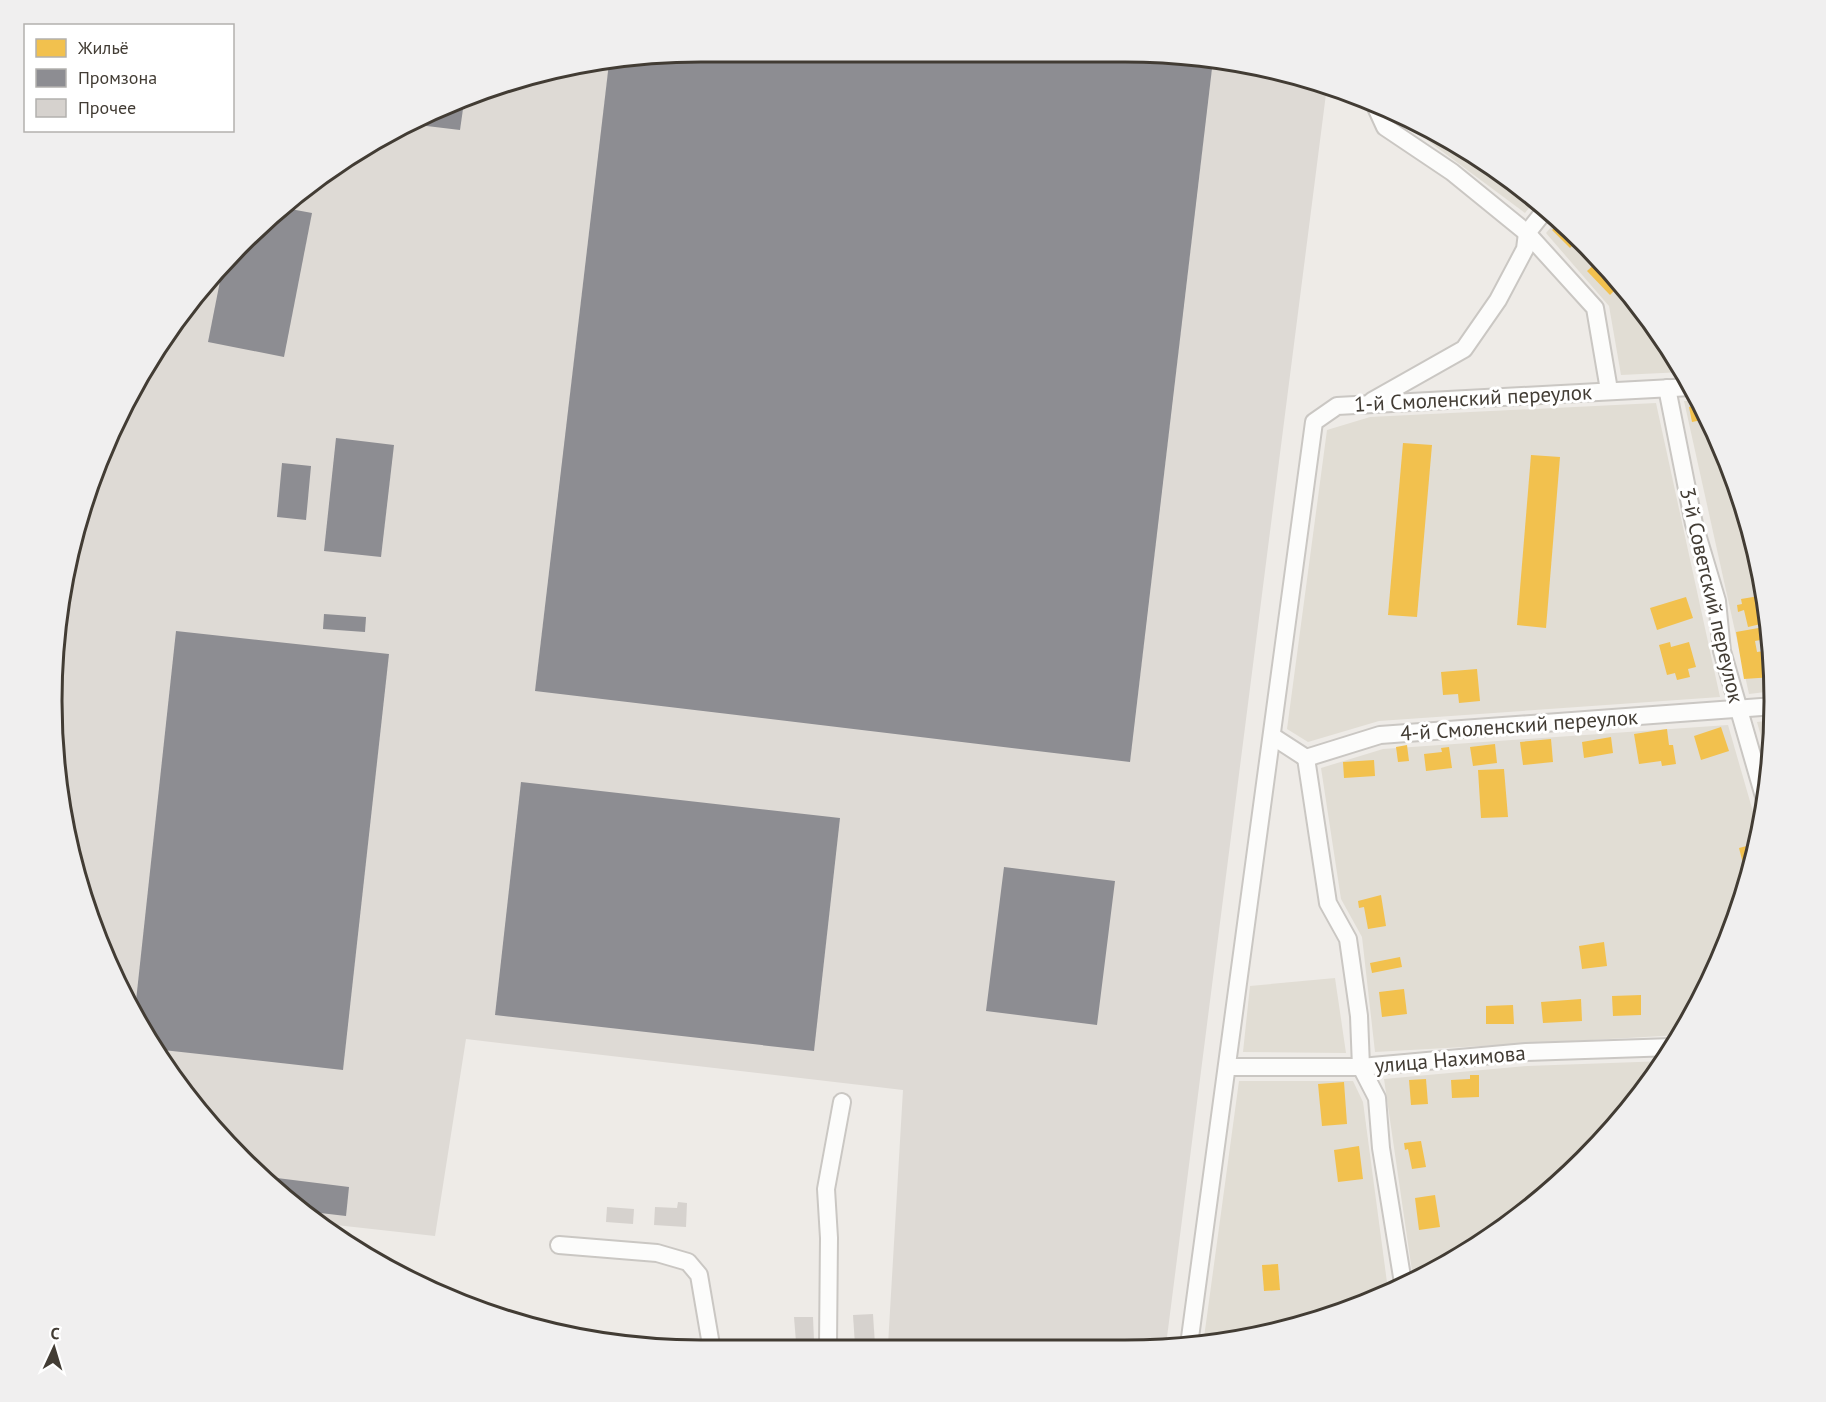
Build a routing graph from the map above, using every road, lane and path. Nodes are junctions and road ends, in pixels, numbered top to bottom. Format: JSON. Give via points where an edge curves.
{"nodes":[{"id":1,"x":1379,"y":114,"type":"edge"},
{"id":2,"x":1541,"y":215,"type":"edge"},
{"id":3,"x":1527,"y":233,"type":"junction"},
{"id":4,"x":1682,"y":387,"type":"edge"},
{"id":5,"x":1667,"y":388,"type":"junction"},
{"id":6,"x":1610,"y":390,"type":"junction"},
{"id":7,"x":1369,"y":403,"type":"junction"},
{"id":8,"x":1764,"y":707,"type":"edge"},
{"id":9,"x":1738,"y":710,"type":"junction"},
{"id":10,"x":1272,"y":736,"type":"junction"},
{"id":11,"x":1305,"y":758,"type":"junction"},
{"id":12,"x":1759,"y":781,"type":"edge"},
{"id":13,"x":1662,"y":1047,"type":"edge"},
{"id":14,"x":1227,"y":1067,"type":"junction"},
{"id":15,"x":1361,"y":1067,"type":"junction"},
{"id":16,"x":842,"y":1102,"type":"dead end"},
{"id":17,"x":559,"y":1245,"type":"dead end"},
{"id":18,"x":1402,"y":1278,"type":"edge"},
{"id":19,"x":1190,"y":1337,"type":"edge"},
{"id":20,"x":710,"y":1340,"type":"edge"},
{"id":21,"x":828,"y":1340,"type":"edge"}],
"edges":[{"from":1,"to":3,"type":"street","name":"1-й Смоленский переулок","via":[[1385,127],[1452,172]]},
{"from":2,"to":3,"type":"street"},
{"from":3,"to":6,"type":"street","name":"1-й Смоленский переулок","via":[[1595,308]]},
{"from":3,"to":7,"type":"street","via":[[1525,249],[1464,349]]},
{"from":4,"to":5,"type":"street","name":"1-й Смоленский переулок"},
{"from":5,"to":6,"type":"street","name":"1-й Смоленский переулок"},
{"from":5,"to":9,"type":"street","name":"3-й Советский переулок"},
{"from":6,"to":7,"type":"street","name":"1-й Смоленский переулок"},
{"from":7,"to":10,"type":"street","name":"1-й Смоленский переулок","via":[[1337,406],[1314,422]]},
{"from":8,"to":9,"type":"street","name":"4-й Смоленский переулок"},
{"from":9,"to":11,"type":"street","name":"4-й Смоленский переулок","via":[[1380,735]]},
{"from":9,"to":12,"type":"street","name":"3-й Советский переулок"},
{"from":10,"to":11,"type":"street"},
{"from":10,"to":14,"type":"street"},
{"from":11,"to":15,"type":"street","via":[[1328,903],[1348,939],[1359,1016]]},
{"from":13,"to":15,"type":"street","name":"улица Нахимова","via":[[1526,1052]]},
{"from":14,"to":15,"type":"street","name":"улица Нахимова"},
{"from":14,"to":19,"type":"street"},
{"from":15,"to":18,"type":"street","via":[[1377,1098],[1381,1148]]},
{"from":16,"to":21,"type":"street","via":[[826,1189]]},
{"from":17,"to":20,"type":"street","via":[[657,1253],[688,1262],[699,1275]]}]}
